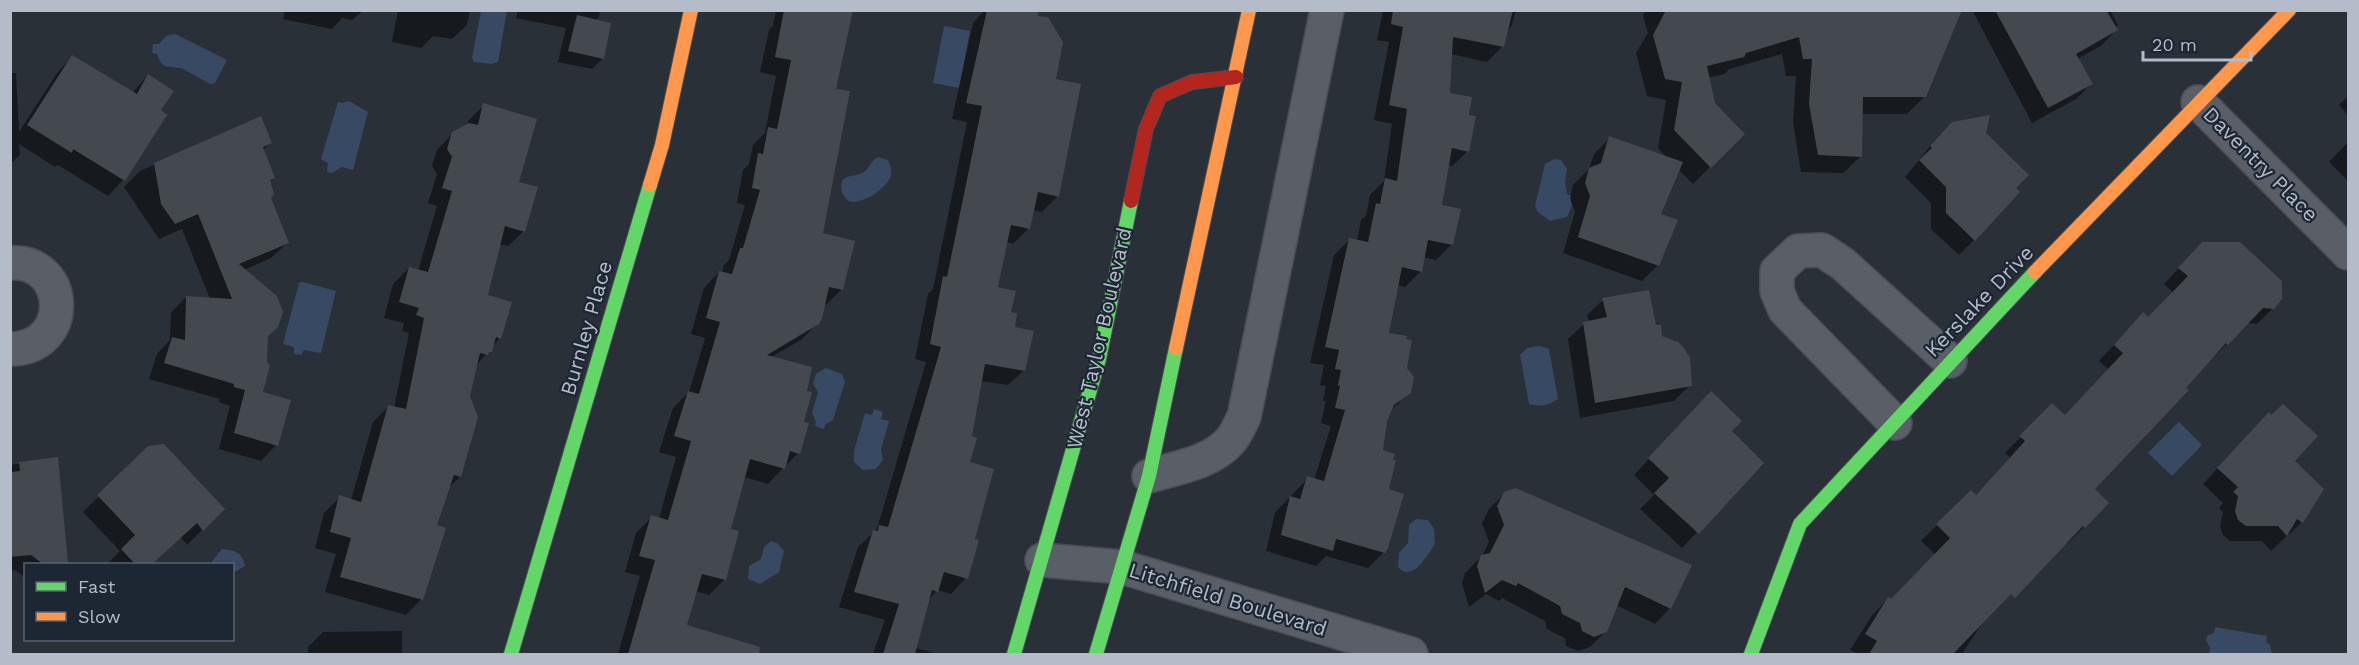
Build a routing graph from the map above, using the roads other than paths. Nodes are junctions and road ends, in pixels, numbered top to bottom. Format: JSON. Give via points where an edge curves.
{"nodes":[{"id":1,"x":691,"y":10,"type":"edge"},
{"id":2,"x":1249,"y":10,"type":"edge"},
{"id":3,"x":1328,"y":10,"type":"edge"},
{"id":4,"x":2289,"y":10,"type":"edge"},
{"id":5,"x":1236,"y":77,"type":"junction"},
{"id":6,"x":2198,"y":102,"type":"junction"},
{"id":7,"x":2349,"y":253,"type":"edge"},
{"id":8,"x":10,"y":263,"type":"edge"},
{"id":9,"x":10,"y":349,"type":"edge"},
{"id":10,"x":1950,"y":361,"type":"junction"},
{"id":11,"x":1895,"y":423,"type":"junction"},
{"id":12,"x":1149,"y":476,"type":"junction"},
{"id":13,"x":1042,"y":560,"type":"junction"},
{"id":14,"x":1122,"y":567,"type":"junction"},
{"id":15,"x":511,"y":654,"type":"edge"},
{"id":16,"x":1014,"y":654,"type":"edge"},
{"id":17,"x":1096,"y":654,"type":"edge"},
{"id":18,"x":1412,"y":654,"type":"edge"},
{"id":19,"x":1751,"y":654,"type":"edge"}],
"edges":[{"from":1,"to":15,"type":"street","name":"Burnley Place","via":[[662,145]]},
{"from":2,"to":5,"type":"street"},
{"from":3,"to":12,"type":"street","via":[[1244,417],[1230,441],[1216,452]]},
{"from":4,"to":6,"type":"street","name":"Kerslake Drive"},
{"from":5,"to":12,"type":"street"},
{"from":5,"to":13,"type":"street","name":"West Taylor Boulevard","via":[[1192,82],[1160,96],[1146,129],[1099,359]]},
{"from":6,"to":7,"type":"street","name":"Daventry Place"},
{"from":6,"to":10,"type":"street","name":"Kerslake Drive"},
{"from":8,"to":9,"type":"street","via":[[32,267],[45,275],[54,288],[57,303],[56,318],[49,332],[35,344]]},
{"from":10,"to":11,"type":"street","name":"Kerslake Drive"},
{"from":10,"to":11,"type":"street","via":[[1843,264],[1822,250],[1798,251],[1778,271],[1777,291],[1785,310]]},
{"from":11,"to":19,"type":"street","name":"Kerslake Drive","via":[[1800,524]]},
{"from":12,"to":14,"type":"street"},
{"from":13,"to":14,"type":"street","name":"Litchfield Boulevard"},
{"from":13,"to":16,"type":"street","name":"West Taylor Boulevard"},
{"from":14,"to":17,"type":"street"},
{"from":14,"to":18,"type":"street","name":"Litchfield Boulevard"}]}
